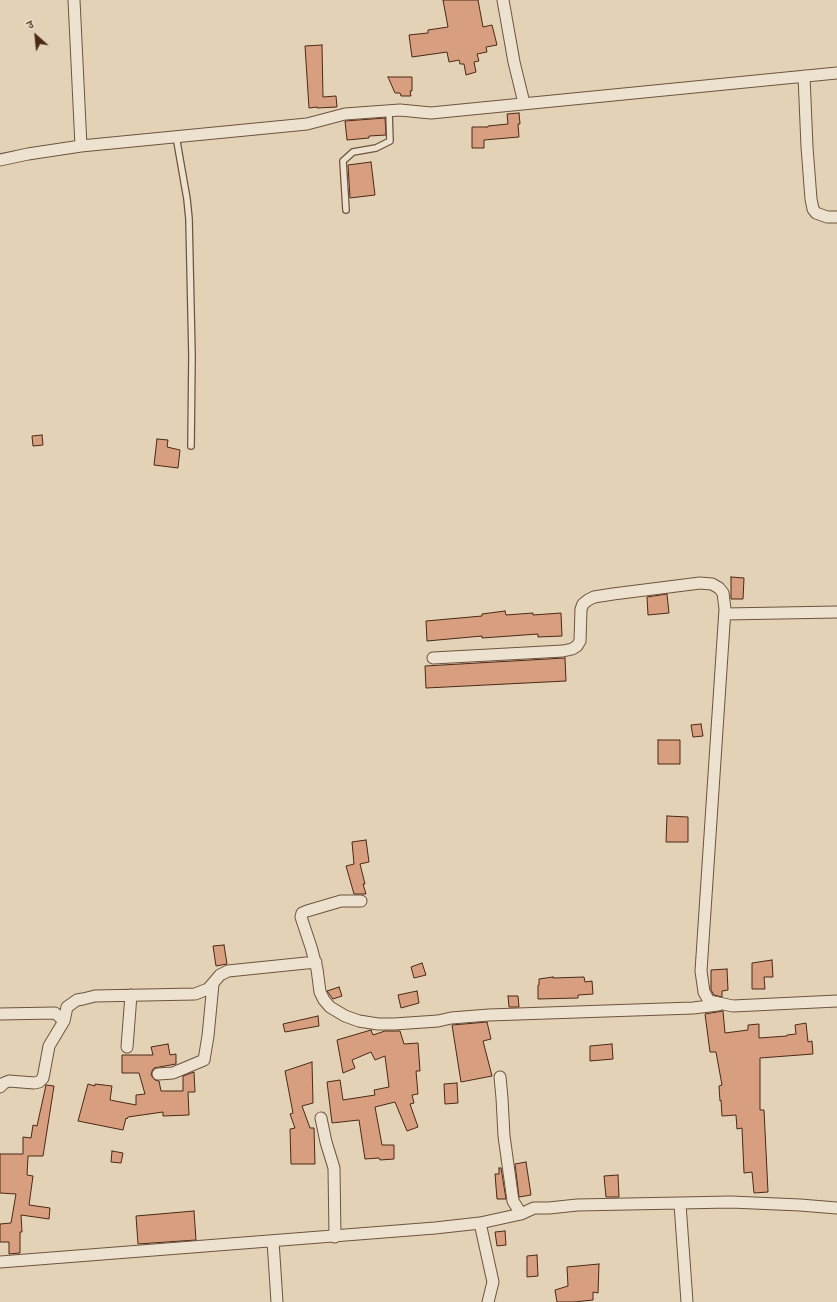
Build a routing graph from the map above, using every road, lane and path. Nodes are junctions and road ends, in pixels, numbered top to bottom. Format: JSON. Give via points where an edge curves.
{"nodes":[{"id":1,"x":74,"y":0,"type":"edge"},
{"id":2,"x":503,"y":0,"type":"edge"},
{"id":3,"x":837,"y":73,"type":"edge"},
{"id":4,"x":804,"y":76,"type":"junction"},
{"id":5,"x":524,"y":103,"type":"junction"},
{"id":6,"x":389,"y":112,"type":"junction"},
{"id":7,"x":176,"y":136,"type":"junction"},
{"id":8,"x":81,"y":146,"type":"junction"},
{"id":9,"x":0,"y":160,"type":"edge"},
{"id":10,"x":346,"y":210,"type":"dead end"},
{"id":11,"x":837,"y":217,"type":"edge"},
{"id":12,"x":191,"y":446,"type":"dead end"},
{"id":13,"x":837,"y":612,"type":"edge"},
{"id":14,"x":725,"y":614,"type":"junction"},
{"id":15,"x":433,"y":658,"type":"dead end"},
{"id":16,"x":361,"y":901,"type":"dead end"},
{"id":17,"x":316,"y":962,"type":"junction"},
{"id":18,"x":212,"y":984,"type":"junction"},
{"id":19,"x":131,"y":995,"type":"junction"},
{"id":20,"x":837,"y":1001,"type":"edge"},
{"id":21,"x":723,"y":1004,"type":"junction"},
{"id":22,"x":0,"y":1014,"type":"edge"},
{"id":23,"x":64,"y":1021,"type":"junction"},
{"id":24,"x":127,"y":1047,"type":"dead end"},
{"id":25,"x":158,"y":1074,"type":"dead end"},
{"id":26,"x":500,"y":1077,"type":"dead end"},
{"id":27,"x":0,"y":1086,"type":"edge"},
{"id":28,"x":321,"y":1118,"type":"dead end"},
{"id":29,"x":680,"y":1204,"type":"junction"},
{"id":30,"x":837,"y":1208,"type":"edge"},
{"id":31,"x":521,"y":1214,"type":"junction"},
{"id":32,"x":480,"y":1223,"type":"junction"},
{"id":33,"x":335,"y":1237,"type":"junction"},
{"id":34,"x":273,"y":1241,"type":"junction"},
{"id":35,"x":0,"y":1262,"type":"edge"},
{"id":36,"x":277,"y":1302,"type":"edge"},
{"id":37,"x":488,"y":1302,"type":"edge"},
{"id":38,"x":687,"y":1302,"type":"edge"}],
"edges":[{"from":1,"to":8,"type":"street"},
{"from":2,"to":5,"type":"street"},
{"from":3,"to":4,"type":"street"},
{"from":4,"to":5,"type":"street"},
{"from":4,"to":11,"type":"street","via":[[806,147],[813,209],[827,217]]},
{"from":5,"to":6,"type":"street","via":[[431,113],[400,110]]},
{"from":6,"to":7,"type":"street","via":[[345,114],[307,124]]},
{"from":6,"to":10,"type":"lane","via":[[390,141],[372,149],[353,152],[344,161]]},
{"from":7,"to":8,"type":"street"},
{"from":7,"to":12,"type":"lane","via":[[189,218]]},
{"from":8,"to":9,"type":"street"},
{"from":13,"to":14,"type":"street"},
{"from":14,"to":15,"type":"street","via":[[723,593],[712,584],[700,583],[613,594],[594,597],[583,604],[580,641],[572,649]]},
{"from":14,"to":21,"type":"street","via":[[701,971],[704,992],[709,1001]]},
{"from":16,"to":17,"type":"street","via":[[341,902],[301,915]]},
{"from":17,"to":18,"type":"street","via":[[228,971]]},
{"from":17,"to":21,"type":"street","via":[[320,992],[326,1003],[344,1016],[378,1024],[438,1021],[495,1014],[679,1008]]},
{"from":18,"to":19,"type":"street","via":[[195,994]]},
{"from":18,"to":25,"type":"street","via":[[204,1060],[173,1073]]},
{"from":19,"to":23,"type":"street","via":[[95,996],[78,1000],[67,1007]]},
{"from":19,"to":24,"type":"street"},
{"from":20,"to":21,"type":"street","via":[[732,1006]]},
{"from":22,"to":23,"type":"street","via":[[55,1013]]},
{"from":23,"to":27,"type":"street","via":[[49,1046],[43,1078],[34,1084],[9,1082]]},
{"from":26,"to":31,"type":"street","via":[[504,1136],[513,1201]]},
{"from":28,"to":33,"type":"street","via":[[334,1168]]},
{"from":29,"to":30,"type":"street","via":[[731,1202]]},
{"from":29,"to":31,"type":"street","via":[[576,1205],[534,1208]]},
{"from":29,"to":38,"type":"street"},
{"from":31,"to":32,"type":"street"},
{"from":32,"to":33,"type":"street"},
{"from":32,"to":37,"type":"street","via":[[493,1282]]},
{"from":33,"to":34,"type":"street"},
{"from":34,"to":35,"type":"street"},
{"from":34,"to":36,"type":"street"}]}
